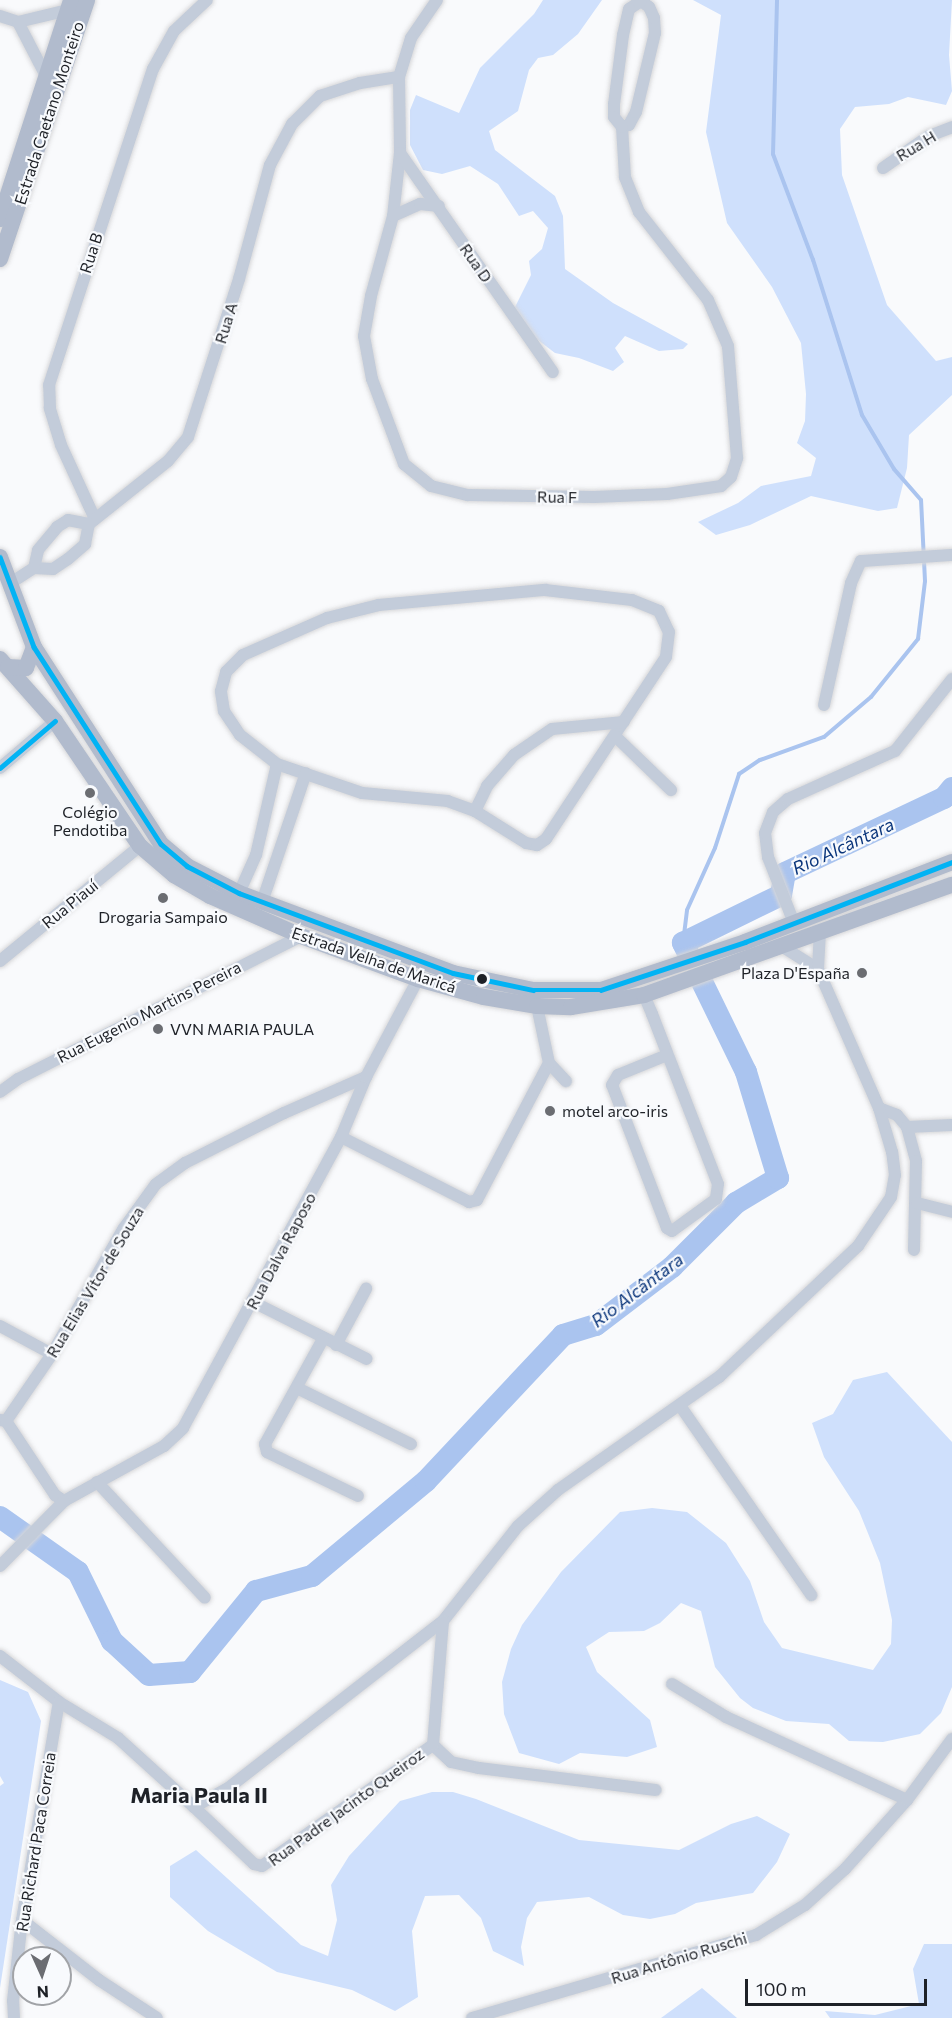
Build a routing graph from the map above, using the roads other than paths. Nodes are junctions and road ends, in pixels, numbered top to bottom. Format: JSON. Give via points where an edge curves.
{"nodes":[{"id":1,"x":87,"y":0,"type":"edge"},
{"id":2,"x":207,"y":0,"type":"edge"},
{"id":3,"x":437,"y":0,"type":"edge"},
{"id":4,"x":70,"y":5,"type":"edge"},
{"id":5,"x":0,"y":16,"type":"edge"},
{"id":6,"x":18,"y":22,"type":"junction"},
{"id":7,"x":46,"y":76,"type":"junction"},
{"id":8,"x":399,"y":77,"type":"junction"},
{"id":9,"x":952,"y":127,"type":"edge"},
{"id":10,"x":622,"y":128,"type":"junction"},
{"id":11,"x":400,"y":153,"type":"junction"},
{"id":12,"x":883,"y":168,"type":"dead end"},
{"id":13,"x":439,"y":206,"type":"junction"},
{"id":14,"x":393,"y":216,"type":"junction"},
{"id":15,"x":0,"y":219,"type":"edge"},
{"id":16,"x":0,"y":259,"type":"edge"},
{"id":17,"x":553,"y":372,"type":"dead end"},
{"id":18,"x":92,"y":522,"type":"junction"},
{"id":19,"x":952,"y":555,"type":"edge"},
{"id":20,"x":0,"y":557,"type":"edge"},
{"id":21,"x":34,"y":568,"type":"junction"},
{"id":22,"x":9,"y":584,"type":"junction"},
{"id":23,"x":34,"y":647,"type":"junction"},
{"id":24,"x":4,"y":663,"type":"edge"},
{"id":25,"x":952,"y":679,"type":"edge"},
{"id":26,"x":824,"y":705,"type":"dead end"},
{"id":27,"x":55,"y":721,"type":"junction"},
{"id":28,"x":624,"y":722,"type":"junction"},
{"id":29,"x":615,"y":736,"type":"junction"},
{"id":30,"x":277,"y":764,"type":"junction"},
{"id":31,"x":0,"y":768,"type":"edge"},
{"id":32,"x":306,"y":773,"type":"junction"},
{"id":33,"x":671,"y":790,"type":"dead end"},
{"id":34,"x":475,"y":811,"type":"junction"},
{"id":35,"x":140,"y":846,"type":"junction"},
{"id":36,"x":952,"y":862,"type":"edge"},
{"id":37,"x":952,"y":885,"type":"edge"},
{"id":38,"x":239,"y":893,"type":"junction"},
{"id":39,"x":262,"y":902,"type":"junction"},
{"id":40,"x":794,"y":923,"type":"junction"},
{"id":41,"x":820,"y":934,"type":"junction"},
{"id":42,"x":301,"y":936,"type":"junction"},
{"id":43,"x":783,"y":947,"type":"junction"},
{"id":44,"x":0,"y":961,"type":"edge"},
{"id":45,"x":818,"y":969,"type":"junction"},
{"id":46,"x":418,"y":980,"type":"junction"},
{"id":47,"x":650,"y":994,"type":"junction"},
{"id":48,"x":537,"y":1006,"type":"junction"},
{"id":49,"x":668,"y":1054,"type":"junction"},
{"id":50,"x":549,"y":1063,"type":"junction"},
{"id":51,"x":366,"y":1077,"type":"junction"},
{"id":52,"x":566,"y":1081,"type":"dead end"},
{"id":53,"x":0,"y":1092,"type":"edge"},
{"id":54,"x":879,"y":1108,"type":"junction"},
{"id":55,"x":952,"y":1125,"type":"edge"},
{"id":56,"x":907,"y":1128,"type":"junction"},
{"id":57,"x":341,"y":1137,"type":"junction"},
{"id":58,"x":917,"y":1203,"type":"junction"},
{"id":59,"x":952,"y":1212,"type":"edge"},
{"id":60,"x":915,"y":1250,"type":"dead end"},
{"id":61,"x":366,"y":1289,"type":"dead end"},
{"id":62,"x":254,"y":1302,"type":"junction"},
{"id":63,"x":0,"y":1326,"type":"edge"},
{"id":64,"x":323,"y":1339,"type":"junction"},
{"id":65,"x":336,"y":1345,"type":"junction"},
{"id":66,"x":52,"y":1354,"type":"junction"},
{"id":67,"x":367,"y":1359,"type":"dead end"},
{"id":68,"x":297,"y":1388,"type":"junction"},
{"id":69,"x":681,"y":1407,"type":"junction"},
{"id":70,"x":3,"y":1420,"type":"edge"},
{"id":71,"x":411,"y":1444,"type":"dead end"},
{"id":72,"x":97,"y":1482,"type":"junction"},
{"id":73,"x":358,"y":1496,"type":"dead end"},
{"id":74,"x":64,"y":1501,"type":"junction"},
{"id":75,"x":3,"y":1564,"type":"edge"},
{"id":76,"x":812,"y":1595,"type":"dead end"},
{"id":77,"x":206,"y":1598,"type":"dead end"},
{"id":78,"x":443,"y":1621,"type":"junction"},
{"id":79,"x":0,"y":1656,"type":"edge"},
{"id":80,"x":672,"y":1684,"type":"dead end"},
{"id":81,"x":59,"y":1702,"type":"junction"},
{"id":82,"x":952,"y":1739,"type":"edge"},
{"id":83,"x":433,"y":1745,"type":"junction"},
{"id":84,"x":656,"y":1790,"type":"dead end"},
{"id":85,"x":907,"y":1800,"type":"junction"},
{"id":86,"x":194,"y":1807,"type":"junction"},
{"id":87,"x":22,"y":1920,"type":"junction"},
{"id":88,"x":14,"y":2018,"type":"edge"},
{"id":89,"x":157,"y":2018,"type":"edge"},
{"id":90,"x":472,"y":2018,"type":"edge"}],
"edges":[{"from":1,"to":16,"type":"main road","name":"Estrada Caetano Monteiro"},
{"from":2,"to":18,"type":"street","name":"Rua B","via":[[174,31],[153,69],[49,385],[50,408],[61,445]]},
{"from":3,"to":8,"type":"street","via":[[411,39]]},
{"from":4,"to":6,"type":"street"},
{"from":4,"to":7,"type":"main road","name":"Estrada Caetano Monteiro"},
{"from":5,"to":6,"type":"street"},
{"from":6,"to":7,"type":"street"},
{"from":7,"to":15,"type":"main road","name":"Estrada Caetano Monteiro"},
{"from":8,"to":11,"type":"street","name":"Rua F"},
{"from":8,"to":18,"type":"street","name":"Rua A","via":[[360,83],[320,96],[292,124],[270,165],[239,279],[188,437],[168,461]]},
{"from":9,"to":12,"type":"street","name":"Rua H","via":[[929,136]]},
{"from":10,"to":10,"type":"street","name":"Rua F","via":[[629,125],[636,112],[655,33],[652,13],[641,2],[629,9],[623,35],[614,104],[614,117]]},
{"from":10,"to":14,"type":"street","name":"Rua F","via":[[625,177],[639,212],[708,300],[728,346],[737,458],[731,477],[721,486],[667,494],[594,497],[468,495],[431,486],[404,464],[372,379],[364,336]]},
{"from":11,"to":13,"type":"street","name":"Rua D"},
{"from":11,"to":14,"type":"street","name":"Rua F"},
{"from":13,"to":14,"type":"street","via":[[420,204]]},
{"from":13,"to":17,"type":"street","name":"Rua D"},
{"from":18,"to":21,"type":"street","name":"Rua A","via":[[85,544],[68,559],[53,569]]},
{"from":18,"to":21,"type":"street","via":[[68,520],[57,527],[38,550]]},
{"from":19,"to":26,"type":"street","via":[[869,559],[855,569]]},
{"from":20,"to":22,"type":"main road","name":"Estrada Velha de Maricá"},
{"from":21,"to":22,"type":"street"},
{"from":22,"to":23,"type":"main road","name":"Estrada Velha de Maricá"},
{"from":23,"to":24,"type":"main road","via":[[26,669]]},
{"from":23,"to":38,"type":"main road","name":"Estrada Velha de Maricá","via":[[161,844],[187,866]]},
{"from":24,"to":27,"type":"main road","name":"Estrada Velha de Maricá"},
{"from":25,"to":40,"type":"street","via":[[895,751],[788,799],[773,812],[765,833],[773,874]]},
{"from":27,"to":31,"type":"street"},
{"from":27,"to":35,"type":"main road","name":"Estrada Velha de Maricá"},
{"from":28,"to":29,"type":"street"},
{"from":28,"to":30,"type":"street","via":[[666,657],[669,632],[659,610],[632,600],[545,590],[379,605],[316,623],[243,655],[226,672],[221,691],[224,711],[240,735]]},
{"from":28,"to":34,"type":"street","via":[[552,729],[514,755],[487,786]]},
{"from":29,"to":33,"type":"street"},
{"from":29,"to":34,"type":"street","via":[[546,839],[537,845],[526,843]]},
{"from":30,"to":32,"type":"street"},
{"from":30,"to":38,"type":"street","via":[[256,855]]},
{"from":32,"to":34,"type":"street","via":[[362,793],[448,801]]},
{"from":32,"to":39,"type":"street"},
{"from":35,"to":42,"type":"main road","name":"Estrada Velha de Maricá","via":[[174,875],[210,896]]},
{"from":35,"to":44,"type":"street","name":"Rua Piauí"},
{"from":36,"to":40,"type":"main road","name":"Estrada Velha de Maricá"},
{"from":37,"to":41,"type":"main road","name":"Estrada Velha de Maricá"},
{"from":38,"to":39,"type":"main road","name":"Estrada Velha de Maricá"},
{"from":39,"to":40,"type":"main road","name":"Estrada Velha de Maricá","via":[[405,957],[499,984],[581,992],[645,976]]},
{"from":41,"to":43,"type":"main road","name":"Estrada Velha de Maricá"},
{"from":41,"to":45,"type":"street"},
{"from":42,"to":46,"type":"main road","name":"Estrada Velha de Maricá"},
{"from":42,"to":53,"type":"street","name":"Rua Eugenio Martins Pereira","via":[[28,1074]]},
{"from":43,"to":45,"type":"street"},
{"from":43,"to":47,"type":"main road","name":"Estrada Velha de Maricá"},
{"from":45,"to":54,"type":"street"},
{"from":46,"to":48,"type":"main road","name":"Estrada Velha de Maricá"},
{"from":46,"to":51,"type":"street","name":"Rua Dalva Raposo"},
{"from":47,"to":48,"type":"main road","name":"Estrada Velha de Maricá","via":[[594,1005]]},
{"from":47,"to":49,"type":"street"},
{"from":48,"to":50,"type":"street"},
{"from":49,"to":49,"type":"street","via":[[719,1193],[672,1231],[667,1228],[612,1085],[618,1076]]},
{"from":50,"to":52,"type":"street"},
{"from":50,"to":57,"type":"street","via":[[477,1200],[470,1202]]},
{"from":51,"to":57,"type":"street","name":"Rua Dalva Raposo"},
{"from":51,"to":66,"type":"street","name":"Rua Elias Vítor de Souza","via":[[184,1163],[156,1184],[124,1228]]},
{"from":54,"to":56,"type":"street","via":[[897,1115]]},
{"from":54,"to":69,"type":"street","via":[[895,1175],[891,1197],[877,1220],[858,1246],[802,1302]]},
{"from":55,"to":56,"type":"street"},
{"from":56,"to":58,"type":"street","via":[[916,1161]]},
{"from":57,"to":62,"type":"street","name":"Rua Dalva Raposo"},
{"from":58,"to":59,"type":"street"},
{"from":58,"to":60,"type":"street"},
{"from":61,"to":65,"type":"street"},
{"from":62,"to":64,"type":"street"},
{"from":62,"to":72,"type":"street","name":"Rua Dalva Raposo","via":[[183,1428],[164,1446]]},
{"from":63,"to":66,"type":"street"},
{"from":64,"to":65,"type":"street"},
{"from":64,"to":68,"type":"street"},
{"from":65,"to":67,"type":"street"},
{"from":66,"to":70,"type":"street","name":"Rua Elias Vítor de Souza"},
{"from":68,"to":71,"type":"street"},
{"from":68,"to":73,"type":"street","via":[[266,1444],[267,1452]]},
{"from":69,"to":76,"type":"street"},
{"from":69,"to":78,"type":"street","via":[[558,1490],[518,1526]]},
{"from":70,"to":74,"type":"street"},
{"from":72,"to":74,"type":"street","name":"Rua Dalva Raposo"},
{"from":72,"to":77,"type":"street"},
{"from":74,"to":75,"type":"street","name":"Rua Dalva Raposo"},
{"from":78,"to":83,"type":"street","name":"Rua Padre Jacinto Queiroz"},
{"from":78,"to":86,"type":"street","via":[[227,1789]]},
{"from":79,"to":81,"type":"street"},
{"from":80,"to":85,"type":"street","via":[[726,1717]]},
{"from":81,"to":86,"type":"street","via":[[118,1737]]},
{"from":81,"to":87,"type":"street","name":"Rua Richard Paca Correia"},
{"from":82,"to":85,"type":"street","name":"Rua Antônio Ruschi"},
{"from":83,"to":84,"type":"street","via":[[451,1762],[479,1768]]},
{"from":83,"to":86,"type":"street","name":"Rua Padre Jacinto Queiroz","via":[[262,1866],[254,1864]]},
{"from":85,"to":90,"type":"street","name":"Rua Antônio Ruschi","via":[[845,1869],[805,1905],[756,1935]]},
{"from":87,"to":88,"type":"street","name":"Rua Richard Paca Correia"},
{"from":87,"to":89,"type":"street","via":[[99,1980]]}]}
